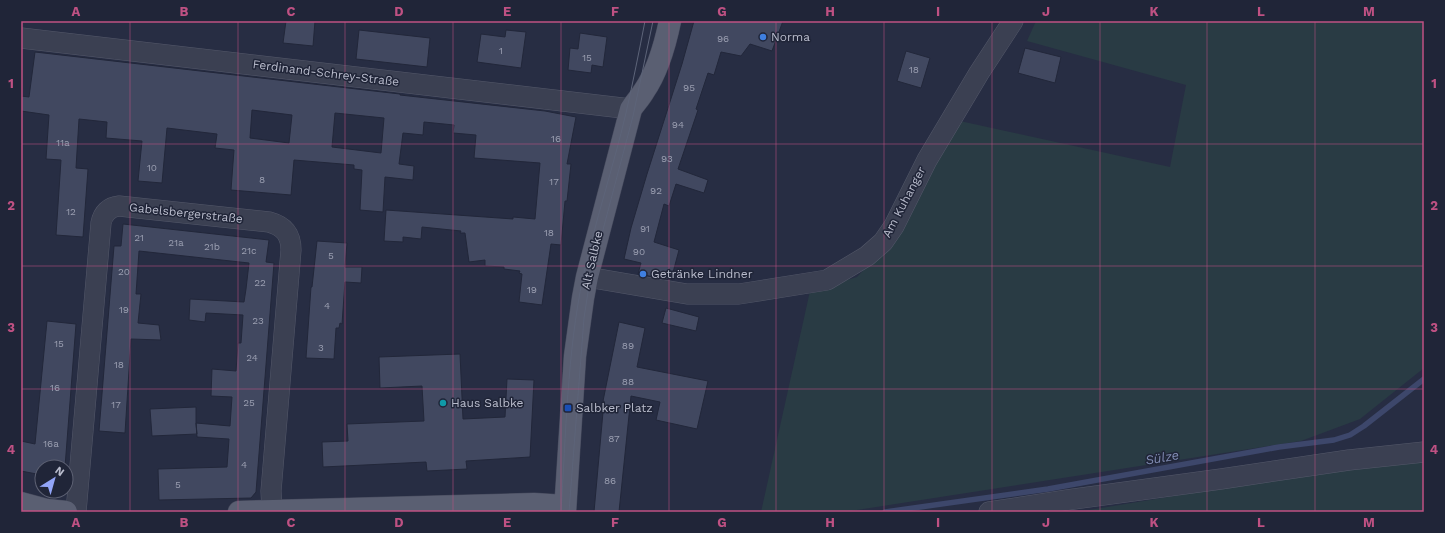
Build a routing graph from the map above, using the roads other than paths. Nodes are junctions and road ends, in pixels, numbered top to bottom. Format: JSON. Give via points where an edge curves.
{"nodes":[{"id":1,"x":670,"y":21,"type":"edge"},
{"id":2,"x":1013,"y":21,"type":"edge"},
{"id":3,"x":21,"y":38,"type":"edge"},
{"id":4,"x":631,"y":109,"type":"junction"},
{"id":5,"x":587,"y":277,"type":"junction"},
{"id":6,"x":1424,"y":452,"type":"edge"},
{"id":7,"x":21,"y":503,"type":"edge"},
{"id":8,"x":565,"y":509,"type":"edge"},
{"id":9,"x":272,"y":511,"type":"junction"},
{"id":10,"x":66,"y":512,"type":"edge"},
{"id":11,"x":76,"y":512,"type":"edge"},
{"id":12,"x":239,"y":512,"type":"edge"},
{"id":13,"x":989,"y":512,"type":"edge"}],
"edges":[{"from":1,"to":4,"type":"main road","name":"Alt Salbke","via":[[653,74],[645,91]]},
{"from":2,"to":5,"type":"street","name":"Am Kuhanger","via":[[928,160],[894,226],[883,242],[867,256],[827,280],[739,294],[687,294]]},
{"from":3,"to":4,"type":"street","name":"Ferdinand-Schrey-Straße"},
{"from":4,"to":5,"type":"main road","name":"Alt Salbke"},
{"from":5,"to":8,"type":"main road","name":"Alt Salbke","via":[[575,356]]},
{"from":6,"to":13,"type":"street","via":[[1349,460]]},
{"from":7,"to":10,"type":"main road"},
{"from":8,"to":9,"type":"main road","via":[[534,504]]},
{"from":9,"to":11,"type":"street","name":"Gabelsbergerstraße","via":[[271,491],[291,250],[288,236],[281,227],[269,222],[114,206],[107,210],[101,223]]},
{"from":9,"to":12,"type":"main road"}]}
